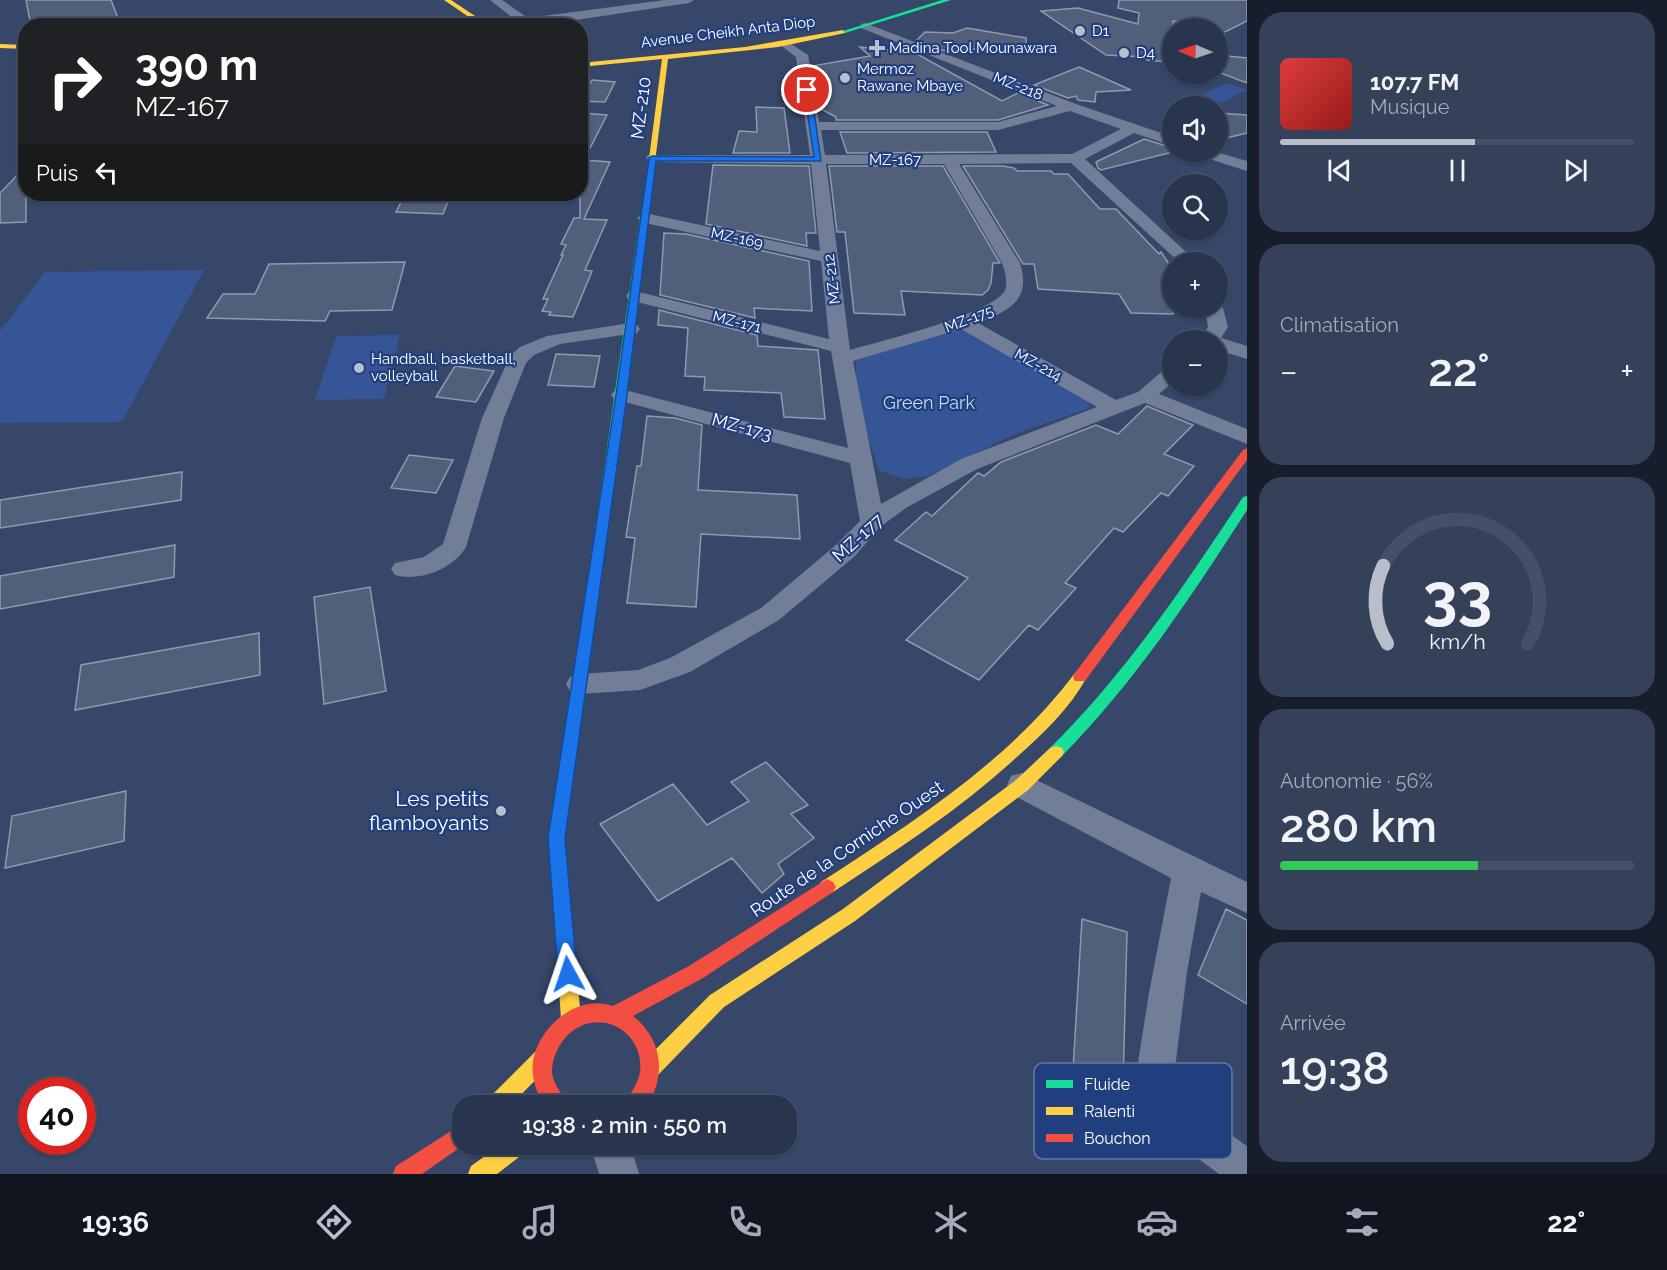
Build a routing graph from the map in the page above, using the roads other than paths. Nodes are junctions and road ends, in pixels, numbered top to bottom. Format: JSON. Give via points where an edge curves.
{"nodes":[{"id":1,"x":447,"y":0,"type":"edge"},
{"id":2,"x":465,"y":0,"type":"edge"},
{"id":3,"x":495,"y":0,"type":"edge"},
{"id":4,"x":629,"y":0,"type":"edge"},
{"id":5,"x":689,"y":0,"type":"edge"},
{"id":6,"x":928,"y":0,"type":"edge"},
{"id":7,"x":948,"y":0,"type":"edge"},
{"id":8,"x":647,"y":5,"type":"junction"},
{"id":9,"x":475,"y":18,"type":"edge"},
{"id":10,"x":491,"y":18,"type":"edge"},
{"id":11,"x":520,"y":18,"type":"edge"},
{"id":12,"x":566,"y":18,"type":"edge"},
{"id":13,"x":865,"y":26,"type":"junction"},
{"id":14,"x":785,"y":44,"type":"junction"},
{"id":15,"x":0,"y":46,"type":"edge"},
{"id":16,"x":18,"y":47,"type":"edge"},
{"id":17,"x":0,"y":51,"type":"edge"},
{"id":18,"x":18,"y":52,"type":"edge"},
{"id":19,"x":665,"y":58,"type":"junction"},
{"id":20,"x":588,"y":59,"type":"edge"},
{"id":21,"x":588,"y":59,"type":"edge"},
{"id":22,"x":1071,"y":107,"type":"junction"},
{"id":23,"x":969,"y":111,"type":"dead end"},
{"id":24,"x":813,"y":126,"type":"junction"},
{"id":25,"x":921,"y":127,"type":"junction"},
{"id":26,"x":1131,"y":129,"type":"junction"},
{"id":27,"x":1162,"y":139,"type":"edge"},
{"id":28,"x":652,"y":158,"type":"junction"},
{"id":29,"x":1075,"y":158,"type":"junction"},
{"id":30,"x":818,"y":159,"type":"junction"},
{"id":31,"x":949,"y":160,"type":"junction"},
{"id":32,"x":1228,"y":160,"type":"edge"},
{"id":33,"x":1247,"y":166,"type":"edge"},
{"id":34,"x":645,"y":218,"type":"junction"},
{"id":35,"x":1178,"y":252,"type":"edge"},
{"id":36,"x":830,"y":258,"type":"junction"},
{"id":37,"x":635,"y":296,"type":"junction"},
{"id":38,"x":964,"y":323,"type":"junction"},
{"id":39,"x":630,"y":329,"type":"junction"},
{"id":40,"x":1228,"y":346,"type":"edge"},
{"id":41,"x":841,"y":352,"type":"junction"},
{"id":42,"x":1247,"y":353,"type":"edge"},
{"id":43,"x":1162,"y":381,"type":"edge"},
{"id":44,"x":621,"y":395,"type":"junction"},
{"id":45,"x":1145,"y":396,"type":"junction"},
{"id":46,"x":1113,"y":407,"type":"junction"},
{"id":47,"x":1247,"y":437,"type":"edge"},
{"id":48,"x":1247,"y":452,"type":"edge"},
{"id":49,"x":862,"y":459,"type":"junction"},
{"id":50,"x":1247,"y":500,"type":"edge"},
{"id":51,"x":872,"y":522,"type":"junction"},
{"id":52,"x":404,"y":569,"type":"dead end"},
{"id":53,"x":580,"y":684,"type":"junction"},
{"id":54,"x":1022,"y":785,"type":"junction"},
{"id":55,"x":1189,"y":871,"type":"junction"},
{"id":56,"x":1247,"y":898,"type":"edge"},
{"id":57,"x":615,"y":1015,"type":"junction"},
{"id":58,"x":572,"y":1019,"type":"junction"},
{"id":59,"x":544,"y":1057,"type":"junction"},
{"id":60,"x":1158,"y":1063,"type":"edge"},
{"id":61,"x":651,"y":1068,"type":"junction"},
{"id":62,"x":506,"y":1095,"type":"edge"},
{"id":63,"x":550,"y":1095,"type":"edge"},
{"id":64,"x":642,"y":1095,"type":"edge"},
{"id":65,"x":452,"y":1141,"type":"edge"},
{"id":66,"x":505,"y":1155,"type":"edge"},
{"id":67,"x":613,"y":1155,"type":"edge"},
{"id":68,"x":1232,"y":1159,"type":"edge"},
{"id":69,"x":1247,"y":1169,"type":"edge"},
{"id":70,"x":404,"y":1174,"type":"edge"},
{"id":71,"x":479,"y":1174,"type":"edge"},
{"id":72,"x":619,"y":1174,"type":"edge"}],
"edges":[{"from":1,"to":9,"type":"main road"},
{"from":2,"to":10,"type":"main road"},
{"from":3,"to":11,"type":"street"},
{"from":4,"to":8,"type":"street"},
{"from":5,"to":8,"type":"street"},
{"from":6,"to":20,"type":"main road","name":"Avenue Cheikh Anta Diop","via":[[844,25],[764,42]]},
{"from":7,"to":13,"type":"main road","name":"Avenue Cheikh Anta Diop"},
{"from":8,"to":12,"type":"street"},
{"from":13,"to":14,"type":"main road","name":"Avenue Cheikh Anta Diop"},
{"from":13,"to":22,"type":"street","name":"MZ-218"},
{"from":14,"to":19,"type":"main road","name":"Avenue Cheikh Anta Diop"},
{"from":14,"to":24,"type":"street","name":"MZ-212","via":[[802,55]]},
{"from":15,"to":16,"type":"main road"},
{"from":17,"to":18,"type":"main road"},
{"from":19,"to":21,"type":"main road","name":"Avenue Cheikh Anta Diop"},
{"from":19,"to":28,"type":"main road","name":"MZ-210"},
{"from":22,"to":25,"type":"street","via":[[1008,125]]},
{"from":22,"to":26,"type":"street","name":"MZ-218"},
{"from":23,"to":25,"type":"street"},
{"from":24,"to":25,"type":"street"},
{"from":24,"to":30,"type":"street","name":"MZ-212"},
{"from":26,"to":27,"type":"street","name":"MZ-218"},
{"from":26,"to":29,"type":"street","name":"MZ-167"},
{"from":28,"to":30,"type":"street","name":"MZ-167"},
{"from":28,"to":34,"type":"main road","name":"MZ-210"},
{"from":29,"to":31,"type":"street","name":"MZ-167"},
{"from":29,"to":35,"type":"street"},
{"from":30,"to":31,"type":"street","name":"MZ-167"},
{"from":30,"to":36,"type":"street","name":"MZ-212"},
{"from":31,"to":38,"type":"street","name":"MZ-175","via":[[1014,271],[1013,294],[1005,304]]},
{"from":32,"to":33,"type":"street"},
{"from":34,"to":36,"type":"street","name":"MZ-169"},
{"from":34,"to":37,"type":"main road","name":"MZ-210"},
{"from":36,"to":41,"type":"street","name":"MZ-212"},
{"from":37,"to":39,"type":"main road","name":"MZ-210"},
{"from":37,"to":41,"type":"street","name":"MZ-171"},
{"from":38,"to":41,"type":"street","name":"MZ-175"},
{"from":38,"to":46,"type":"street","name":"MZ-214"},
{"from":39,"to":44,"type":"main road","name":"MZ-210"},
{"from":39,"to":52,"type":"street","via":[[545,342],[517,360],[493,418],[454,547],[436,563]]},
{"from":40,"to":42,"type":"street"},
{"from":41,"to":49,"type":"street","name":"MZ-212"},
{"from":43,"to":45,"type":"street","name":"MZ-177"},
{"from":44,"to":49,"type":"street","name":"MZ-173"},
{"from":44,"to":53,"type":"main road","name":"MZ-210"},
{"from":45,"to":46,"type":"street","name":"MZ-177"},
{"from":45,"to":47,"type":"street"},
{"from":46,"to":51,"type":"street","name":"MZ-177","via":[[969,464]]},
{"from":48,"to":57,"type":"main road","name":"Route de la Corniche Ouest","via":[[1053,713],[989,772],[911,832],[828,887],[690,975]]},
{"from":49,"to":51,"type":"street","name":"MZ-212"},
{"from":50,"to":54,"type":"main road","via":[[1173,614],[1081,729]]},
{"from":51,"to":53,"type":"street","name":"MZ-177","via":[[846,550],[770,614],[680,665],[640,680]]},
{"from":53,"to":58,"type":"main road","name":"MZ-210","via":[[557,838]]},
{"from":54,"to":55,"type":"street"},
{"from":54,"to":61,"type":"main road","via":[[849,915],[717,1001]]},
{"from":55,"to":56,"type":"street"},
{"from":55,"to":60,"type":"street","via":[[1169,965]]},
{"from":57,"to":58,"type":"main road","via":[[600,1012]]},
{"from":57,"to":61,"type":"main road","via":[[630,1022],[642,1035]]},
{"from":58,"to":59,"type":"main road","via":[[549,1041]]},
{"from":59,"to":62,"type":"main road"},
{"from":59,"to":63,"type":"main road","via":[[543,1073]]},
{"from":61,"to":64,"type":"main road"},
{"from":65,"to":70,"type":"main road"},
{"from":66,"to":71,"type":"main road"},
{"from":67,"to":72,"type":"street"},
{"from":68,"to":69,"type":"street"}]}
